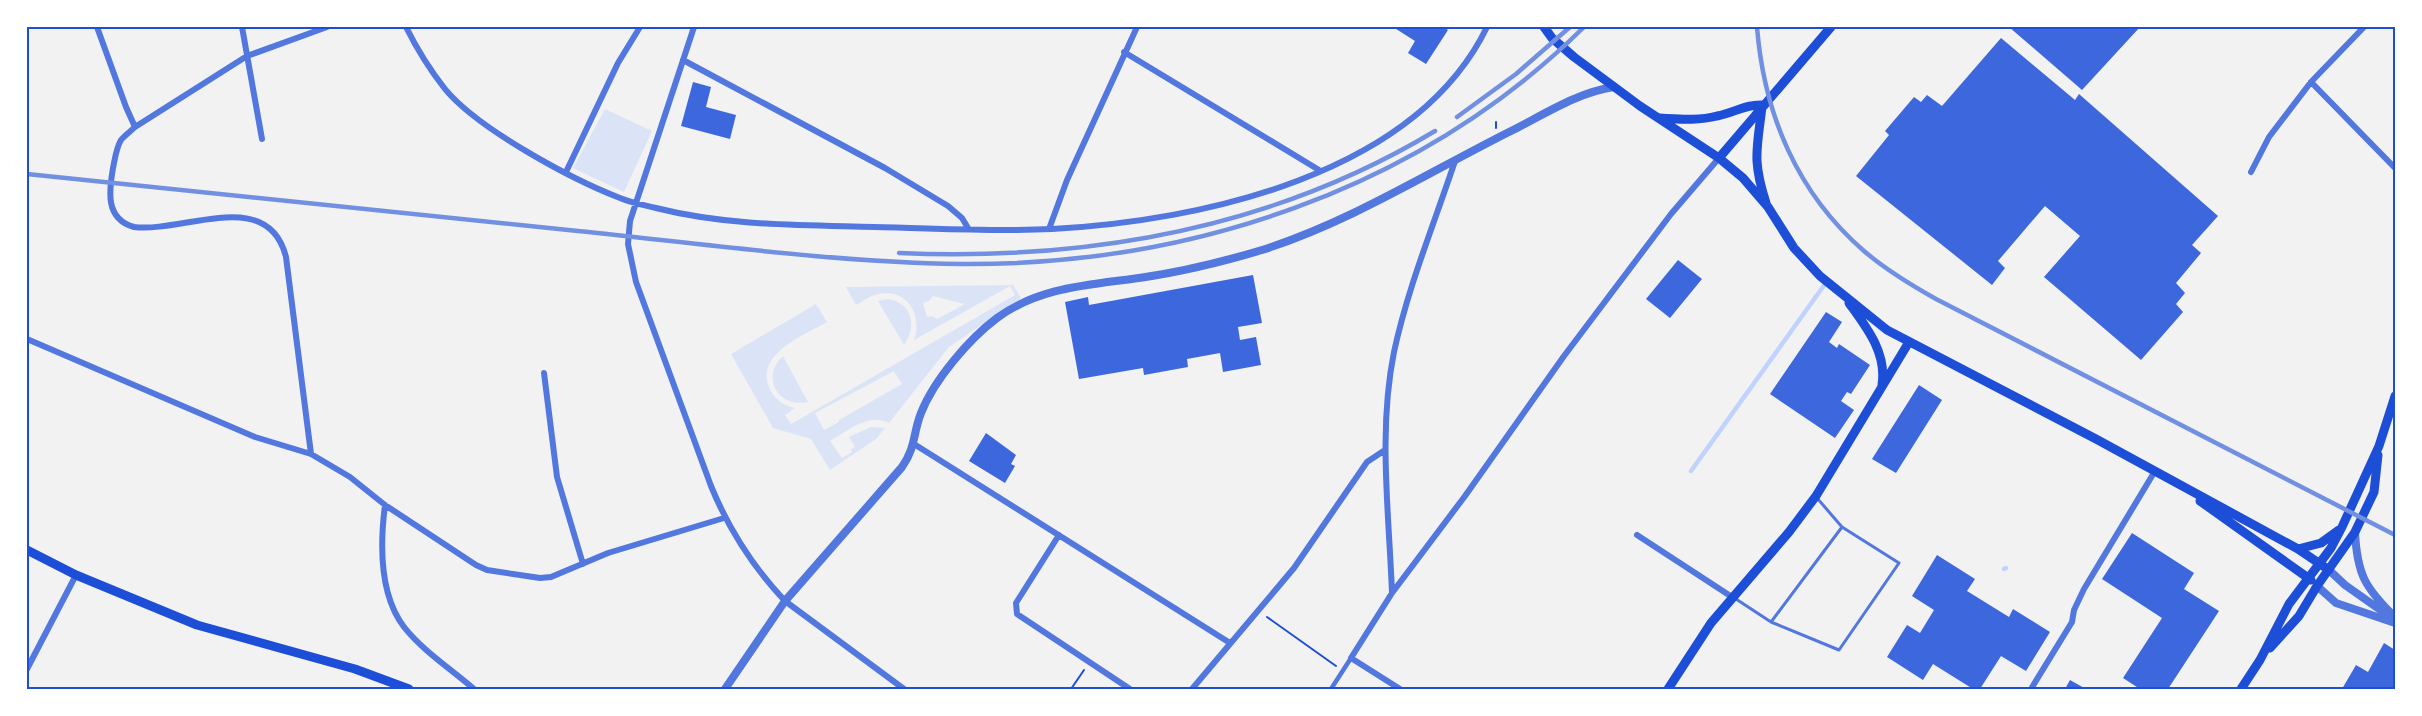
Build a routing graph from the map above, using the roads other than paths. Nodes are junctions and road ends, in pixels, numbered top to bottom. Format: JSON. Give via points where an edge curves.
{"nodes":[{"id":1,"x":97,"y":27,"type":"edge"},
{"id":2,"x":242,"y":27,"type":"edge"},
{"id":3,"x":327,"y":27,"type":"edge"},
{"id":4,"x":406,"y":27,"type":"edge"},
{"id":5,"x":640,"y":27,"type":"edge"},
{"id":6,"x":694,"y":27,"type":"edge"},
{"id":7,"x":1137,"y":27,"type":"edge"},
{"id":8,"x":1487,"y":27,"type":"edge"},
{"id":9,"x":1544,"y":27,"type":"edge"},
{"id":10,"x":1831,"y":27,"type":"edge"},
{"id":11,"x":2364,"y":27,"type":"edge"},
{"id":12,"x":319,"y":28,"type":"edge"},
{"id":13,"x":1124,"y":52,"type":"junction"},
{"id":14,"x":247,"y":56,"type":"junction"},
{"id":15,"x":682,"y":60,"type":"junction"},
{"id":16,"x":2311,"y":82,"type":"junction"},
{"id":17,"x":1614,"y":87,"type":"junction"},
{"id":18,"x":1763,"y":105,"type":"junction"},
{"id":19,"x":1659,"y":118,"type":"junction"},
{"id":20,"x":135,"y":127,"type":"junction"},
{"id":21,"x":262,"y":139,"type":"dead end"},
{"id":22,"x":1719,"y":158,"type":"junction"},
{"id":23,"x":1455,"y":161,"type":"junction"},
{"id":24,"x":2395,"y":168,"type":"edge"},
{"id":25,"x":1319,"y":170,"type":"junction"},
{"id":26,"x":566,"y":172,"type":"junction"},
{"id":27,"x":2251,"y":172,"type":"dead end"},
{"id":28,"x":635,"y":202,"type":"junction"},
{"id":29,"x":1768,"y":207,"type":"junction"},
{"id":30,"x":968,"y":228,"type":"junction"},
{"id":31,"x":1049,"y":229,"type":"junction"},
{"id":32,"x":1842,"y":294,"type":"junction"},
{"id":33,"x":27,"y":339,"type":"edge"},
{"id":34,"x":1909,"y":342,"type":"junction"},
{"id":35,"x":544,"y":373,"type":"dead end"},
{"id":36,"x":1881,"y":391,"type":"junction"},
{"id":37,"x":2395,"y":396,"type":"edge"},
{"id":38,"x":914,"y":444,"type":"junction"},
{"id":39,"x":2379,"y":446,"type":"junction"},
{"id":40,"x":1385,"y":450,"type":"junction"},
{"id":41,"x":311,"y":454,"type":"junction"},
{"id":42,"x":2155,"y":471,"type":"junction"},
{"id":43,"x":2180,"y":485,"type":"junction"},
{"id":44,"x":1816,"y":496,"type":"junction"},
{"id":45,"x":385,"y":505,"type":"junction"},
{"id":46,"x":724,"y":518,"type":"junction"},
{"id":47,"x":1842,"y":527,"type":"junction"},
{"id":48,"x":2342,"y":527,"type":"junction"},
{"id":49,"x":2355,"y":532,"type":"junction"},
{"id":50,"x":1059,"y":535,"type":"junction"},
{"id":51,"x":1637,"y":535,"type":"dead end"},
{"id":52,"x":2298,"y":549,"type":"junction"},
{"id":53,"x":29,"y":552,"type":"edge"},
{"id":54,"x":2319,"y":562,"type":"junction"},
{"id":55,"x":583,"y":564,"type":"junction"},
{"id":56,"x":2329,"y":570,"type":"junction"},
{"id":57,"x":76,"y":575,"type":"junction"},
{"id":58,"x":2307,"y":577,"type":"junction"},
{"id":59,"x":2317,"y":586,"type":"junction"},
{"id":60,"x":1392,"y":593,"type":"junction"},
{"id":61,"x":1732,"y":597,"type":"junction"},
{"id":62,"x":785,"y":601,"type":"junction"},
{"id":63,"x":2395,"y":620,"type":"edge"},
{"id":64,"x":1771,"y":622,"type":"junction"},
{"id":65,"x":1230,"y":643,"type":"junction"},
{"id":66,"x":1350,"y":658,"type":"junction"},
{"id":67,"x":2260,"y":660,"type":"junction"},
{"id":68,"x":27,"y":669,"type":"edge"},
{"id":69,"x":409,"y":689,"type":"edge"},
{"id":70,"x":474,"y":689,"type":"edge"},
{"id":71,"x":725,"y":689,"type":"edge"},
{"id":72,"x":904,"y":689,"type":"edge"},
{"id":73,"x":1130,"y":689,"type":"edge"},
{"id":74,"x":1192,"y":689,"type":"edge"},
{"id":75,"x":1330,"y":689,"type":"edge"},
{"id":76,"x":1400,"y":689,"type":"edge"},
{"id":77,"x":1668,"y":689,"type":"edge"},
{"id":78,"x":2031,"y":689,"type":"edge"},
{"id":79,"x":2241,"y":689,"type":"edge"}],
"edges":[{"from":1,"to":20,"type":"street"},
{"from":2,"to":14,"type":"street"},
{"from":3,"to":12,"type":"street"},
{"from":4,"to":26,"type":"street","via":[[432,71],[464,108]]},
{"from":5,"to":26,"type":"street","via":[[618,63]]},
{"from":6,"to":15,"type":"street"},
{"from":7,"to":13,"type":"street"},
{"from":8,"to":25,"type":"street","via":[[1448,85],[1421,112],[1391,135]]},
{"from":9,"to":17,"type":"main road","via":[[1555,41]]},
{"from":10,"to":18,"type":"main road"},
{"from":11,"to":16,"type":"street"},
{"from":12,"to":14,"type":"street"},
{"from":13,"to":25,"type":"street"},
{"from":13,"to":31,"type":"street"},
{"from":14,"to":20,"type":"street"},
{"from":14,"to":21,"type":"street"},
{"from":15,"to":28,"type":"street"},
{"from":15,"to":30,"type":"street","via":[[885,168],[948,206]]},
{"from":16,"to":24,"type":"street"},
{"from":16,"to":27,"type":"street","via":[[2269,137]]},
{"from":17,"to":19,"type":"main road"},
{"from":17,"to":23,"type":"street","via":[[1587,94]]},
{"from":18,"to":19,"type":"main road","via":[[1745,106],[1713,117]]},
{"from":18,"to":22,"type":"main road"},
{"from":18,"to":29,"type":"main road","via":[[1756,160]]},
{"from":19,"to":22,"type":"main road"},
{"from":20,"to":41,"type":"street","via":[[122,139],[109,190],[110,204],[121,221],[134,227],[250,218],[264,223],[282,242]]},
{"from":22,"to":29,"type":"main road"},
{"from":22,"to":60,"type":"street","via":[[1607,299]]},
{"from":23,"to":38,"type":"street","via":[[1357,212],[1264,249],[1181,271],[1071,286],[1019,305],[984,329],[941,380],[920,415]]},
{"from":23,"to":40,"type":"street","via":[[1394,352]]},
{"from":25,"to":31,"type":"street","via":[[1216,206]]},
{"from":26,"to":28,"type":"street"},
{"from":28,"to":30,"type":"street","via":[[713,219],[766,224]]},
{"from":28,"to":46,"type":"street","via":[[628,244],[630,261]]},
{"from":29,"to":32,"type":"main road","via":[[1794,248]]},
{"from":30,"to":31,"type":"street"},
{"from":32,"to":34,"type":"main road","via":[[1887,330]]},
{"from":32,"to":36,"type":"main road","via":[[1877,346],[1884,375]]},
{"from":33,"to":41,"type":"street","via":[[255,437]]},
{"from":34,"to":36,"type":"main road"},
{"from":34,"to":42,"type":"main road"},
{"from":35,"to":55,"type":"street","via":[[557,477]]},
{"from":36,"to":44,"type":"main road"},
{"from":37,"to":39,"type":"main road"},
{"from":38,"to":50,"type":"street"},
{"from":38,"to":62,"type":"street","via":[[902,467]]},
{"from":39,"to":48,"type":"main road"},
{"from":39,"to":49,"type":"main road","via":[[2374,492]]},
{"from":40,"to":60,"type":"street"},
{"from":40,"to":65,"type":"street","via":[[1367,462],[1294,568]]},
{"from":41,"to":45,"type":"street","via":[[350,477]]},
{"from":42,"to":43,"type":"main road"},
{"from":42,"to":78,"type":"street","via":[[2084,589],[2072,622]]},
{"from":43,"to":52,"type":"main road"},
{"from":43,"to":58,"type":"main road"},
{"from":44,"to":47,"type":"lane"},
{"from":44,"to":61,"type":"main road"},
{"from":45,"to":55,"type":"street","via":[[487,570],[551,577]]},
{"from":45,"to":70,"type":"street","via":[[384,570],[396,615],[412,636]]},
{"from":46,"to":55,"type":"street"},
{"from":46,"to":62,"type":"street","via":[[750,561]]},
{"from":47,"to":64,"type":"lane"},
{"from":47,"to":64,"type":"lane","via":[[1899,563],[1839,650]]},
{"from":48,"to":52,"type":"main road","via":[[2321,543]]},
{"from":48,"to":54,"type":"main road"},
{"from":49,"to":56,"type":"main road"},
{"from":49,"to":63,"type":"street","via":[[2362,575],[2372,594]]},
{"from":50,"to":65,"type":"street"},
{"from":50,"to":73,"type":"street","via":[[1016,603],[1016,610],[1021,618]]},
{"from":51,"to":61,"type":"street"},
{"from":52,"to":54,"type":"main road"},
{"from":53,"to":57,"type":"main road"},
{"from":54,"to":56,"type":"main road"},
{"from":54,"to":58,"type":"main road"},
{"from":56,"to":59,"type":"main road"},
{"from":56,"to":63,"type":"street"},
{"from":57,"to":68,"type":"street"},
{"from":57,"to":69,"type":"main road","via":[[196,625],[355,669]]},
{"from":58,"to":59,"type":"main road"},
{"from":58,"to":67,"type":"main road"},
{"from":59,"to":63,"type":"street","via":[[2336,603]]},
{"from":59,"to":67,"type":"main road","via":[[2299,616]]},
{"from":60,"to":66,"type":"street"},
{"from":61,"to":64,"type":"lane"},
{"from":61,"to":77,"type":"main road"},
{"from":62,"to":71,"type":"street"},
{"from":62,"to":72,"type":"street"},
{"from":65,"to":74,"type":"street"},
{"from":66,"to":75,"type":"street"},
{"from":66,"to":76,"type":"street"},
{"from":67,"to":79,"type":"main road"}]}
